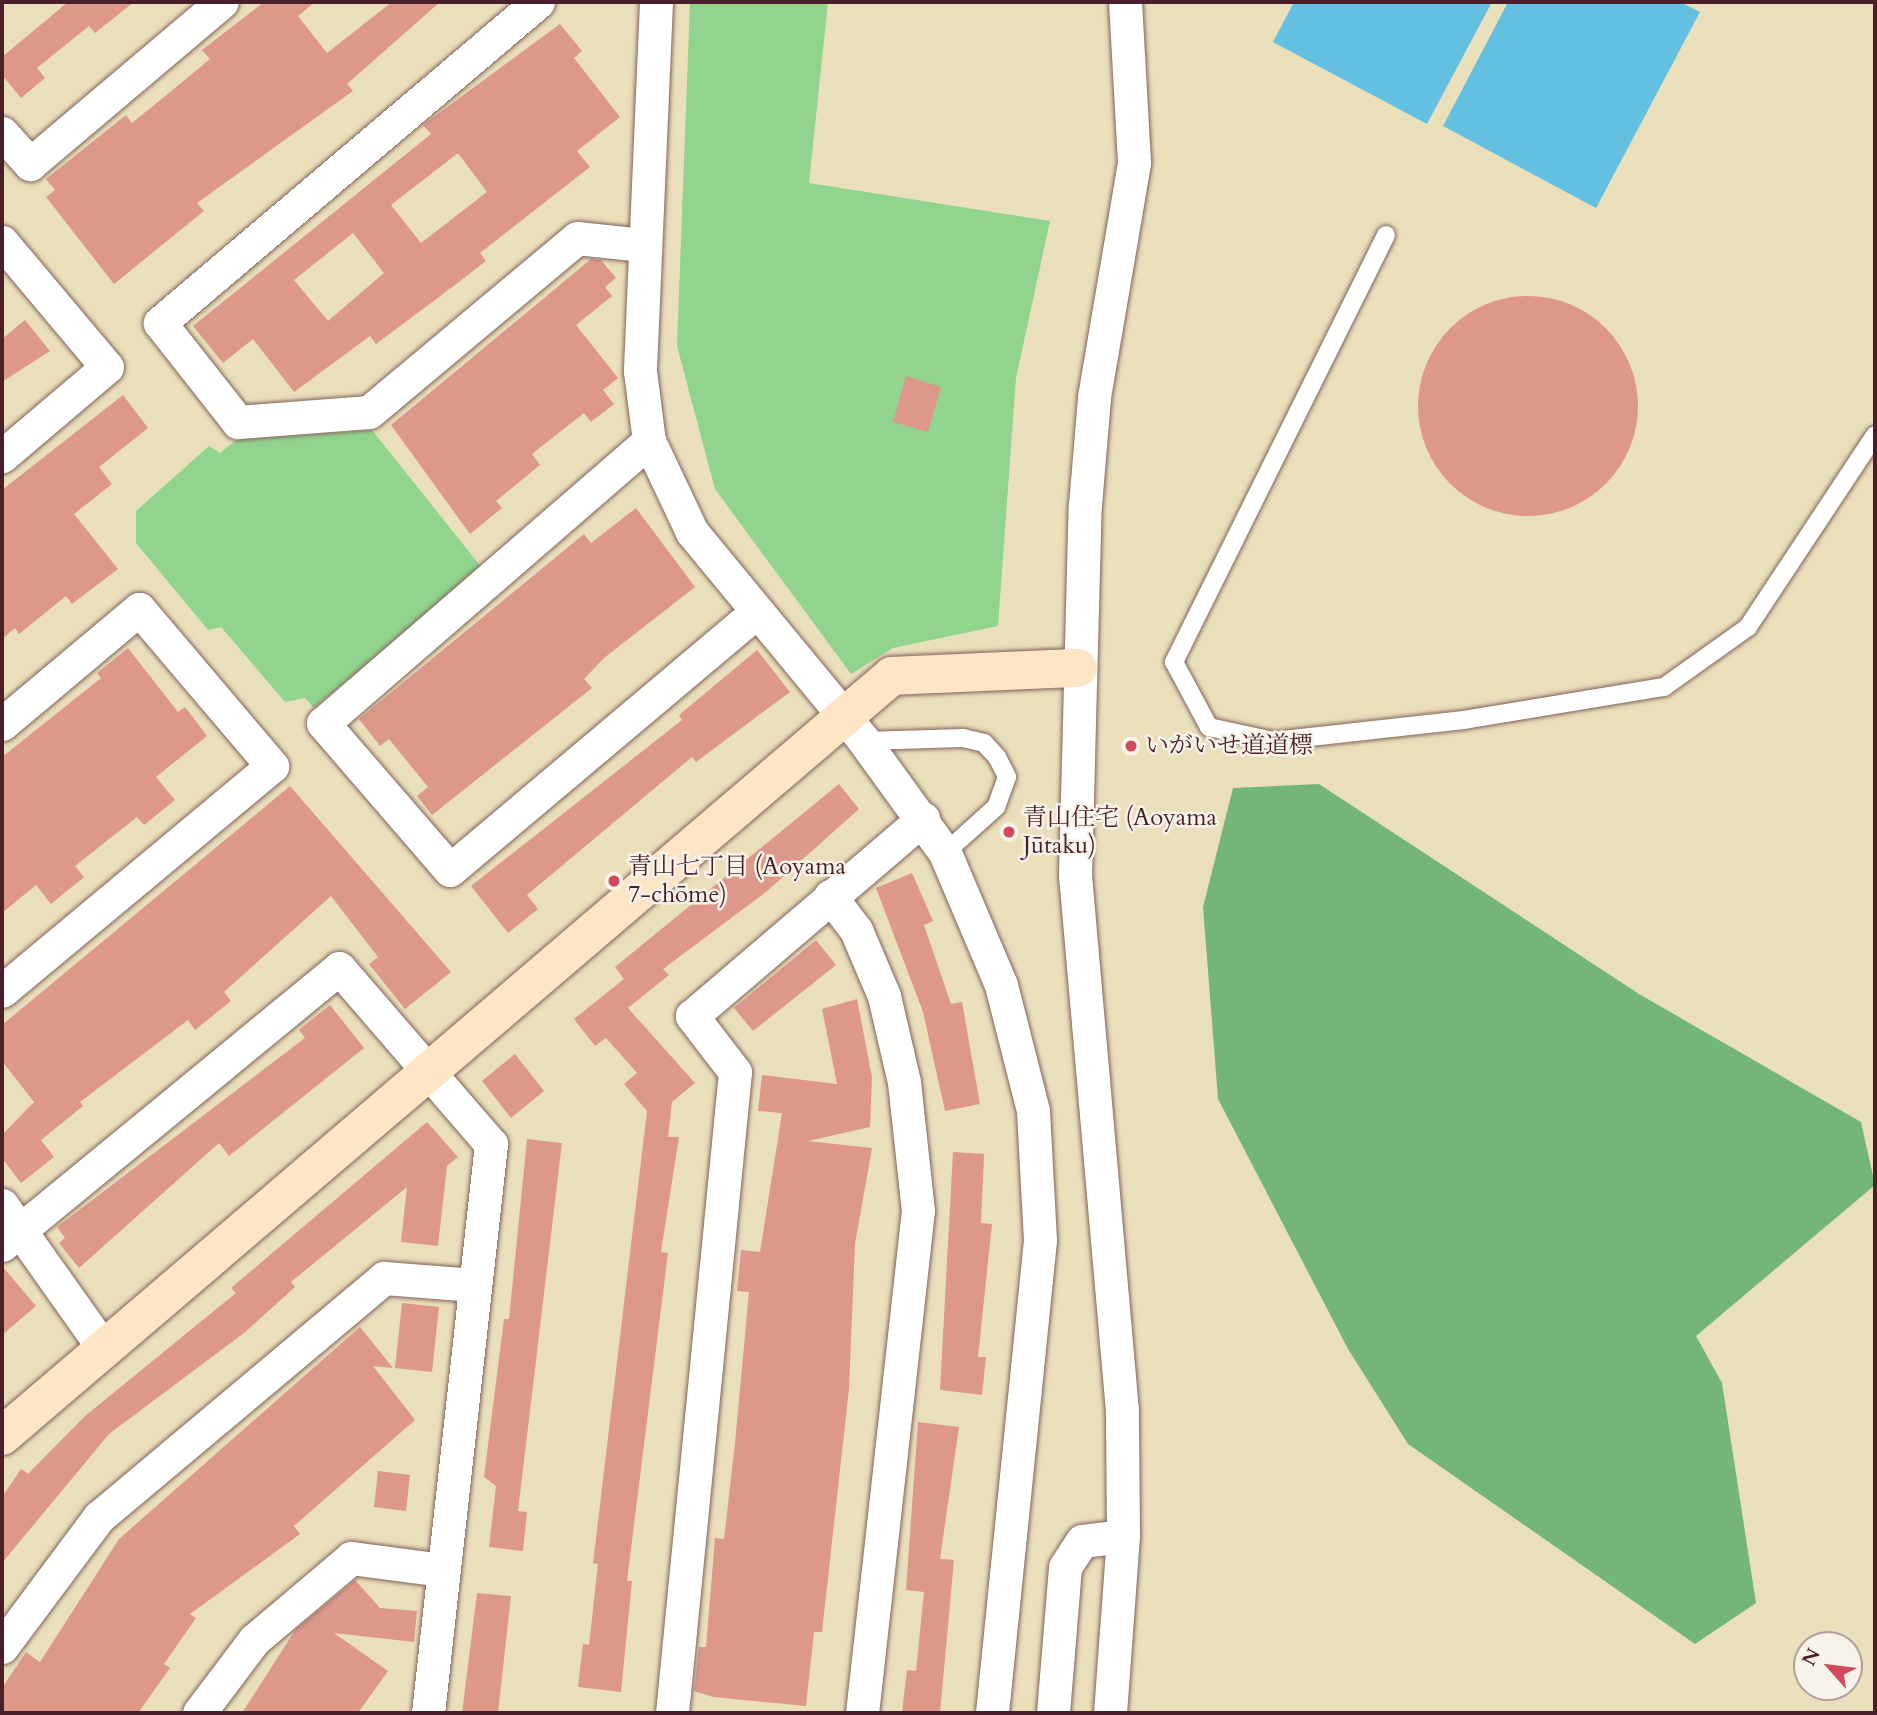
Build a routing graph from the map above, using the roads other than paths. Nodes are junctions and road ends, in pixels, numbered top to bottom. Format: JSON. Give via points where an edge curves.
{"nodes":[{"id":1,"x":222,"y":2,"type":"edge"},
{"id":2,"x":538,"y":2,"type":"edge"},
{"id":3,"x":656,"y":2,"type":"edge"},
{"id":4,"x":1125,"y":2,"type":"edge"},
{"id":5,"x":2,"y":133,"type":"edge"},
{"id":6,"x":1385,"y":235,"type":"dead end"},
{"id":7,"x":2,"y":242,"type":"edge"},
{"id":8,"x":643,"y":245,"type":"junction"},
{"id":9,"x":1875,"y":435,"type":"edge"},
{"id":10,"x":649,"y":441,"type":"junction"},
{"id":11,"x":2,"y":456,"type":"edge"},
{"id":12,"x":756,"y":611,"type":"junction"},
{"id":13,"x":1078,"y":668,"type":"junction"},
{"id":14,"x":2,"y":724,"type":"edge"},
{"id":15,"x":854,"y":729,"type":"junction"},
{"id":16,"x":923,"y":820,"type":"junction"},
{"id":17,"x":945,"y":853,"type":"junction"},
{"id":18,"x":830,"y":896,"type":"junction"},
{"id":19,"x":2,"y":991,"type":"edge"},
{"id":20,"x":426,"y":1068,"type":"junction"},
{"id":21,"x":8,"y":1227,"type":"edge"},
{"id":22,"x":475,"y":1285,"type":"junction"},
{"id":23,"x":102,"y":1346,"type":"junction"},
{"id":24,"x":2,"y":1436,"type":"edge"},
{"id":25,"x":1123,"y":1536,"type":"junction"},
{"id":26,"x":442,"y":1570,"type":"junction"},
{"id":27,"x":2,"y":1647,"type":"edge"},
{"id":28,"x":199,"y":1713,"type":"edge"},
{"id":29,"x":428,"y":1713,"type":"edge"},
{"id":30,"x":672,"y":1713,"type":"edge"},
{"id":31,"x":862,"y":1713,"type":"edge"},
{"id":32,"x":992,"y":1713,"type":"edge"},
{"id":33,"x":1053,"y":1713,"type":"edge"},
{"id":34,"x":1110,"y":1713,"type":"edge"}],
"edges":[{"from":1,"to":5,"type":"street","via":[[30,164]]},
{"from":2,"to":8,"type":"street","via":[[160,324],[238,422],[369,412],[577,238]]},
{"from":3,"to":8,"type":"street"},
{"from":4,"to":13,"type":"street","via":[[1134,162],[1094,397]]},
{"from":6,"to":9,"type":"lane","via":[[1174,662],[1209,727],[1274,741],[1464,720],[1664,687],[1748,627]]},
{"from":7,"to":11,"type":"street","via":[[107,367]]},
{"from":8,"to":10,"type":"street","via":[[640,371]]},
{"from":10,"to":12,"type":"street","via":[[692,533]]},
{"from":10,"to":12,"type":"street","via":[[323,723],[450,870]]},
{"from":12,"to":15,"type":"street"},
{"from":13,"to":15,"type":"street","via":[[892,676]]},
{"from":13,"to":25,"type":"street","via":[[1074,875],[1122,1411]]},
{"from":14,"to":19,"type":"street","via":[[139,609],[272,766]]},
{"from":15,"to":16,"type":"street"},
{"from":15,"to":17,"type":"lane","via":[[963,738],[984,743],[997,757],[1007,777],[996,807]]},
{"from":15,"to":20,"type":"street"},
{"from":16,"to":17,"type":"street"},
{"from":16,"to":18,"type":"street"},
{"from":17,"to":32,"type":"street","via":[[981,930],[1020,1046],[1041,1174],[1040,1240]]},
{"from":18,"to":30,"type":"street","via":[[692,1016],[735,1073]]},
{"from":18,"to":31,"type":"street","via":[[856,930],[884,996],[904,1082],[918,1210]]},
{"from":20,"to":21,"type":"street","via":[[339,968]]},
{"from":20,"to":22,"type":"street","via":[[491,1144]]},
{"from":20,"to":23,"type":"street"},
{"from":21,"to":23,"type":"street"},
{"from":22,"to":26,"type":"street"},
{"from":22,"to":27,"type":"street","via":[[384,1278],[99,1517]]},
{"from":23,"to":24,"type":"street"},
{"from":25,"to":33,"type":"street","via":[[1082,1541],[1065,1567]]},
{"from":25,"to":34,"type":"street"},
{"from":26,"to":28,"type":"street","via":[[351,1558],[254,1640]]},
{"from":26,"to":29,"type":"street"}]}
